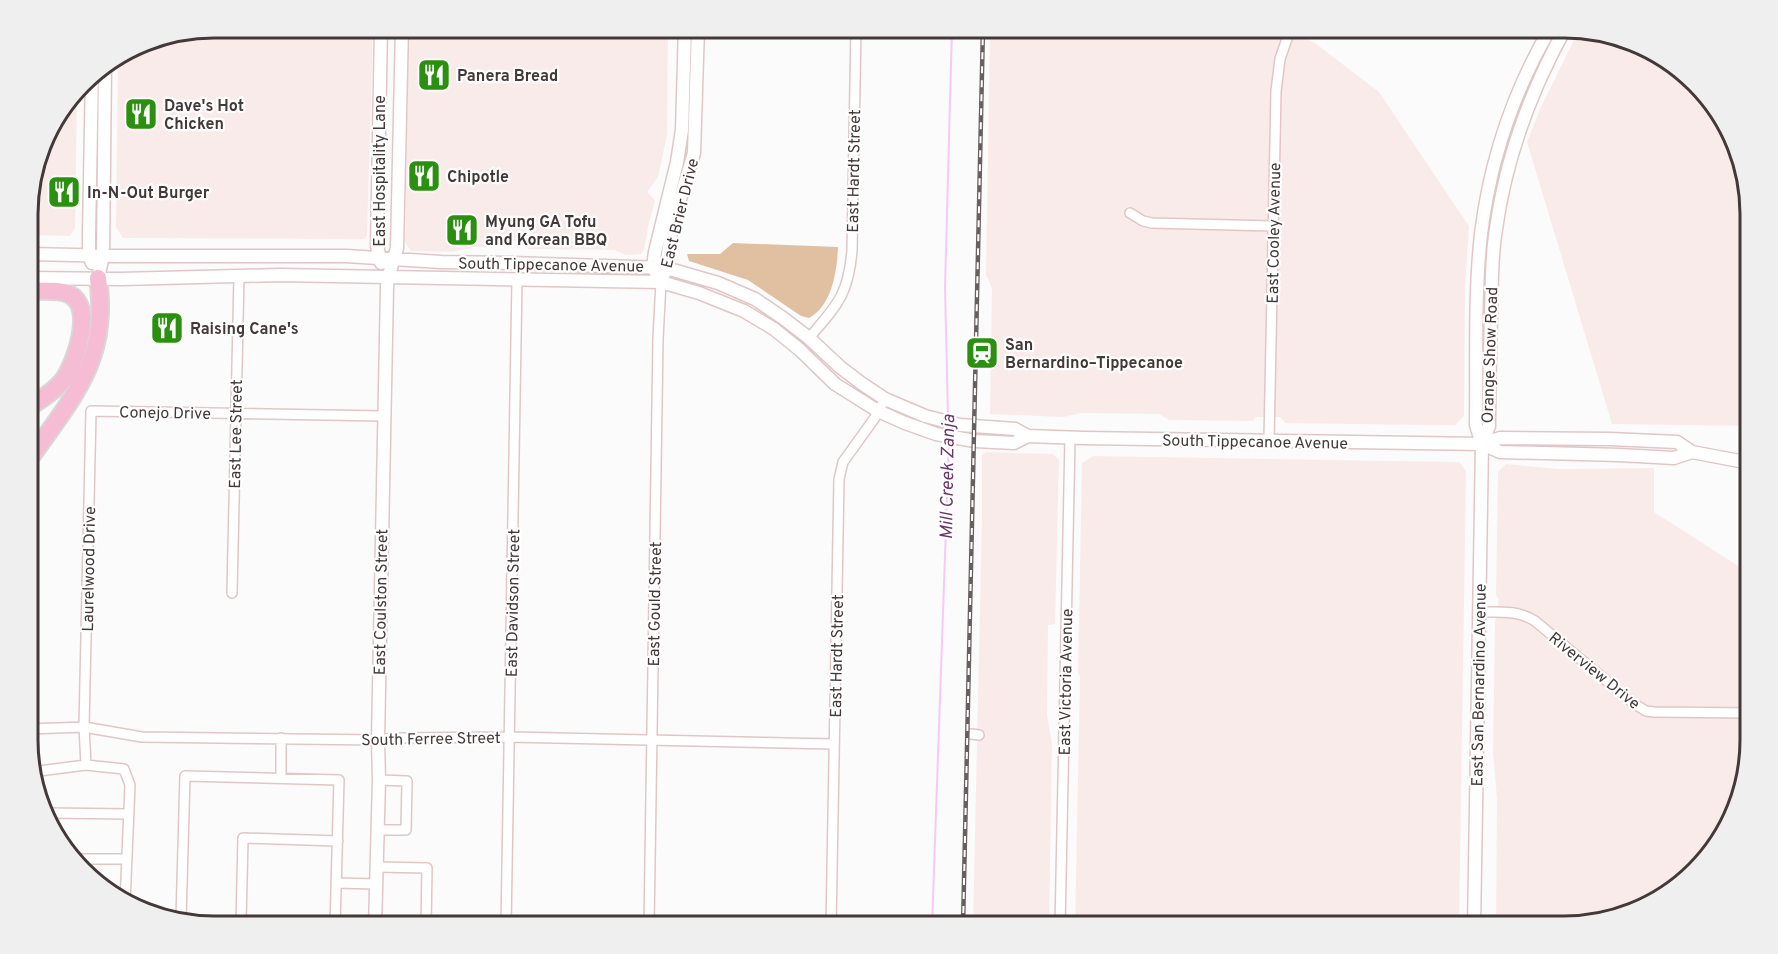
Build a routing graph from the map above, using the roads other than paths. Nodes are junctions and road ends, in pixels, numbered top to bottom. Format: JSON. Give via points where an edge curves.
{"nodes":[{"id":1,"x":381,"y":37,"type":"edge"},
{"id":2,"x":402,"y":37,"type":"edge"},
{"id":3,"x":685,"y":37,"type":"edge"},
{"id":4,"x":698,"y":37,"type":"edge"},
{"id":5,"x":856,"y":37,"type":"edge"},
{"id":6,"x":1288,"y":37,"type":"edge"},
{"id":7,"x":1545,"y":37,"type":"edge"},
{"id":8,"x":1561,"y":37,"type":"edge"},
{"id":9,"x":105,"y":75,"type":"edge"},
{"id":10,"x":92,"y":86,"type":"edge"},
{"id":11,"x":1130,"y":213,"type":"dead end"},
{"id":12,"x":1274,"y":226,"type":"junction"},
{"id":13,"x":38,"y":254,"type":"edge"},
{"id":14,"x":89,"y":255,"type":"junction"},
{"id":15,"x":259,"y":255,"type":"junction"},
{"id":16,"x":102,"y":256,"type":"junction"},
{"id":17,"x":379,"y":258,"type":"junction"},
{"id":18,"x":394,"y":259,"type":"junction"},
{"id":19,"x":653,"y":266,"type":"junction"},
{"id":20,"x":666,"y":268,"type":"junction"},
{"id":21,"x":239,"y":276,"type":"junction"},
{"id":22,"x":38,"y":278,"type":"edge"},
{"id":23,"x":98,"y":278,"type":"junction"},
{"id":24,"x":388,"y":278,"type":"junction"},
{"id":25,"x":517,"y":280,"type":"junction"},
{"id":26,"x":661,"y":282,"type":"junction"},
{"id":27,"x":38,"y":291,"type":"edge"},
{"id":28,"x":809,"y":338,"type":"junction"},
{"id":29,"x":800,"y":350,"type":"junction"},
{"id":30,"x":885,"y":399,"type":"junction"},
{"id":31,"x":38,"y":401,"type":"edge"},
{"id":32,"x":91,"y":411,"type":"joint"},
{"id":33,"x":878,"y":411,"type":"junction"},
{"id":34,"x":236,"y":413,"type":"junction"},
{"id":35,"x":383,"y":416,"type":"junction"},
{"id":36,"x":1028,"y":436,"type":"junction"},
{"id":37,"x":1070,"y":438,"type":"junction"},
{"id":38,"x":1269,"y":441,"type":"junction"},
{"id":39,"x":1482,"y":444,"type":"junction"},
{"id":40,"x":38,"y":447,"type":"edge"},
{"id":41,"x":1740,"y":461,"type":"edge"},
{"id":42,"x":232,"y":593,"type":"dead end"},
{"id":43,"x":1479,"y":612,"type":"junction"},
{"id":44,"x":1740,"y":713,"type":"edge"},
{"id":45,"x":84,"y":727,"type":"junction"},
{"id":46,"x":37,"y":729,"type":"edge"},
{"id":47,"x":510,"y":737,"type":"junction"},
{"id":48,"x":281,"y":738,"type":"junction"},
{"id":49,"x":378,"y":740,"type":"junction"},
{"id":50,"x":652,"y":741,"type":"junction"},
{"id":51,"x":834,"y":744,"type":"junction"},
{"id":52,"x":86,"y":765,"type":"junction"},
{"id":53,"x":40,"y":771,"type":"edge"},
{"id":54,"x":280,"y":778,"type":"junction"},
{"id":55,"x":379,"y":780,"type":"junction"},
{"id":56,"x":53,"y":813,"type":"edge"},
{"id":57,"x":129,"y":814,"type":"junction"},
{"id":58,"x":378,"y":830,"type":"junction"},
{"id":59,"x":338,"y":841,"type":"junction"},
{"id":60,"x":83,"y":859,"type":"edge"},
{"id":61,"x":126,"y":859,"type":"junction"},
{"id":62,"x":377,"y":867,"type":"junction"},
{"id":63,"x":336,"y":883,"type":"junction"},
{"id":64,"x":376,"y":884,"type":"junction"},
{"id":65,"x":125,"y":892,"type":"edge"},
{"id":66,"x":181,"y":913,"type":"edge"},
{"id":67,"x":241,"y":916,"type":"edge"},
{"id":68,"x":335,"y":916,"type":"edge"},
{"id":69,"x":375,"y":916,"type":"edge"},
{"id":70,"x":426,"y":916,"type":"edge"},
{"id":71,"x":506,"y":916,"type":"edge"},
{"id":72,"x":649,"y":916,"type":"edge"},
{"id":73,"x":831,"y":916,"type":"edge"},
{"id":74,"x":1060,"y":916,"type":"edge"},
{"id":75,"x":1474,"y":916,"type":"edge"}],
"edges":[{"from":1,"to":17,"type":"main road","name":"East Hospitality Lane"},
{"from":2,"to":18,"type":"main road","name":"East Hospitality Lane"},
{"from":3,"to":19,"type":"main road","name":"East Brier Drive","via":[[682,130]]},
{"from":4,"to":20,"type":"main road","name":"East Brier Drive","via":[[694,153],[672,226]]},
{"from":5,"to":28,"type":"street","name":"East Hardt Street","via":[[850,273],[833,312]]},
{"from":6,"to":12,"type":"street","name":"East Cooley Avenue","via":[[1277,82]]},
{"from":7,"to":39,"type":"main road","name":"Orange Show Road","via":[[1512,108],[1492,171],[1483,221],[1476,425]]},
{"from":8,"to":39,"type":"main road","name":"Orange Show Road","via":[[1525,113],[1500,202],[1493,255],[1489,426]]},
{"from":9,"to":16,"type":"main road"},
{"from":10,"to":14,"type":"main road"},
{"from":11,"to":12,"type":"street","via":[[1152,223]]},
{"from":12,"to":38,"type":"street","name":"East Cooley Avenue"},
{"from":13,"to":14,"type":"main road","name":"South Tippecanoe Avenue"},
{"from":14,"to":16,"type":"main road","name":"South Tippecanoe Avenue"},
{"from":14,"to":23,"type":"main road"},
{"from":15,"to":16,"type":"main road","name":"South Tippecanoe Avenue"},
{"from":15,"to":17,"type":"main road","name":"South Tippecanoe Avenue"},
{"from":15,"to":21,"type":"main road","via":[[243,267]]},
{"from":16,"to":23,"type":"main road"},
{"from":17,"to":18,"type":"main road","name":"South Tippecanoe Avenue"},
{"from":17,"to":24,"type":"main road","name":"East Hospitality Lane"},
{"from":18,"to":19,"type":"main road","name":"South Tippecanoe Avenue"},
{"from":18,"to":24,"type":"main road","name":"East Hospitality Lane"},
{"from":19,"to":20,"type":"main road","name":"South Tippecanoe Avenue"},
{"from":19,"to":26,"type":"main road","name":"East Brier Drive"},
{"from":20,"to":26,"type":"main road","name":"East Brier Drive"},
{"from":20,"to":28,"type":"main road","name":"South Tippecanoe Avenue","via":[[755,299]]},
{"from":21,"to":23,"type":"main road","name":"South Tippecanoe Avenue"},
{"from":21,"to":24,"type":"main road","name":"South Tippecanoe Avenue"},
{"from":21,"to":34,"type":"street","name":"East Lee Street"},
{"from":22,"to":23,"type":"main road","name":"South Tippecanoe Avenue"},
{"from":23,"to":40,"type":"highway","via":[[100,318],[91,363]]},
{"from":24,"to":25,"type":"main road","name":"South Tippecanoe Avenue"},
{"from":24,"to":35,"type":"main road","name":"East Coulston Street"},
{"from":25,"to":26,"type":"main road","name":"South Tippecanoe Avenue"},
{"from":25,"to":47,"type":"street","name":"East Davidson Street"},
{"from":26,"to":29,"type":"main road","name":"South Tippecanoe Avenue","via":[[744,311]]},
{"from":26,"to":50,"type":"street","name":"East Gould Street"},
{"from":27,"to":31,"type":"highway","via":[[72,295],[78,301],[83,325],[64,379]]},
{"from":28,"to":29,"type":"main road"},
{"from":28,"to":30,"type":"main road","name":"South Tippecanoe Avenue","via":[[840,367]]},
{"from":29,"to":33,"type":"main road","name":"South Tippecanoe Avenue","via":[[835,384]]},
{"from":30,"to":33,"type":"street","name":"East Hardt Street"},
{"from":30,"to":36,"type":"main road","name":"South Tippecanoe Avenue","via":[[932,418],[1015,429]]},
{"from":32,"to":34,"type":"street","name":"Conejo Drive"},
{"from":32,"to":45,"type":"street","name":"Laurelwood Drive"},
{"from":33,"to":36,"type":"main road","name":"South Tippecanoe Avenue","via":[[936,434],[960,439],[1014,443]]},
{"from":33,"to":51,"type":"street","name":"East Hardt Street","via":[[840,471]]},
{"from":34,"to":35,"type":"street","name":"Conejo Drive"},
{"from":34,"to":42,"type":"street","name":"East Lee Street"},
{"from":35,"to":49,"type":"main road","name":"East Coulston Street"},
{"from":36,"to":37,"type":"main road","name":"South Tippecanoe Avenue"},
{"from":37,"to":38,"type":"main road","name":"South Tippecanoe Avenue"},
{"from":37,"to":74,"type":"street","name":"East Victoria Avenue"},
{"from":38,"to":39,"type":"main road","name":"South Tippecanoe Avenue"},
{"from":39,"to":41,"type":"main road","name":"South Tippecanoe Avenue","via":[[1500,452],[1674,458],[1692,452]]},
{"from":39,"to":43,"type":"main road","name":"East San Bernardino Avenue"},
{"from":43,"to":44,"type":"street","name":"Riverview Drive","via":[[1527,616],[1646,711]]},
{"from":43,"to":75,"type":"main road","name":"East San Bernardino Avenue"},
{"from":45,"to":46,"type":"street","name":"South Ferree Street"},
{"from":45,"to":48,"type":"street","name":"South Ferree Street","via":[[142,737]]},
{"from":45,"to":52,"type":"street","name":"Laurelwood Drive"},
{"from":47,"to":49,"type":"street","name":"South Ferree Street"},
{"from":47,"to":50,"type":"street","name":"South Ferree Street"},
{"from":47,"to":71,"type":"street","name":"East Davidson Street"},
{"from":48,"to":49,"type":"street","name":"South Ferree Street"},
{"from":48,"to":54,"type":"street"},
{"from":49,"to":55,"type":"main road","name":"East Coulston Street"},
{"from":50,"to":51,"type":"street","name":"South Ferree Street"},
{"from":50,"to":72,"type":"street","name":"East Gould Street"},
{"from":51,"to":73,"type":"street","name":"East Hardt Street"},
{"from":52,"to":53,"type":"street"},
{"from":52,"to":57,"type":"street","via":[[124,770],[130,785]]},
{"from":54,"to":59,"type":"street","via":[[339,780]]},
{"from":54,"to":66,"type":"street","via":[[185,776]]},
{"from":55,"to":58,"type":"main road","name":"East Coulston Street"},
{"from":55,"to":58,"type":"street","via":[[407,781],[407,820],[406,830]]},
{"from":56,"to":57,"type":"street"},
{"from":57,"to":61,"type":"street"},
{"from":58,"to":62,"type":"main road","name":"East Coulston Street"},
{"from":59,"to":63,"type":"street"},
{"from":59,"to":67,"type":"street","via":[[243,838]]},
{"from":60,"to":61,"type":"street"},
{"from":61,"to":65,"type":"street"},
{"from":62,"to":64,"type":"main road","name":"East Coulston Street"},
{"from":62,"to":70,"type":"street","via":[[427,868]]},
{"from":63,"to":64,"type":"street"},
{"from":63,"to":68,"type":"street"},
{"from":64,"to":69,"type":"main road","name":"East Coulston Street"}]}
